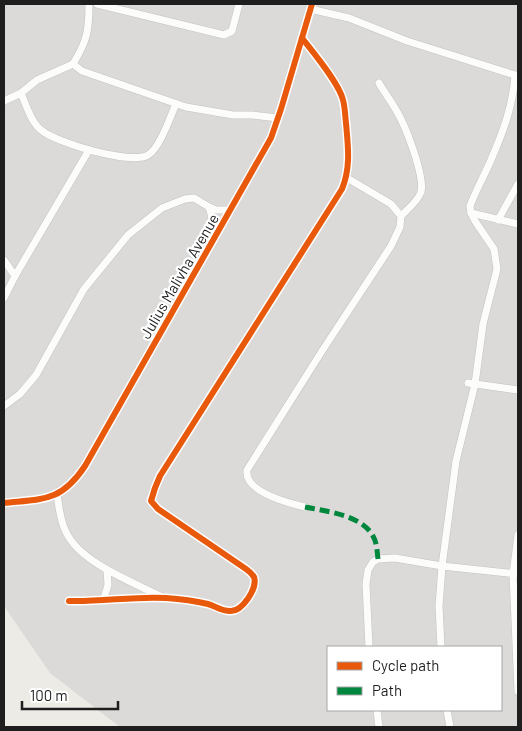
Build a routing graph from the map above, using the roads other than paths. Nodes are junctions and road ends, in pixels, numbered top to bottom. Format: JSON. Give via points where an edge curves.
{"nodes":[{"id":1,"x":89,"y":4,"type":"edge"},
{"id":2,"x":97,"y":4,"type":"edge"},
{"id":3,"x":239,"y":4,"type":"edge"},
{"id":4,"x":311,"y":6,"type":"edge"},
{"id":5,"x":302,"y":38,"type":"junction"},
{"id":6,"x":74,"y":64,"type":"junction"},
{"id":7,"x":517,"y":76,"type":"edge"},
{"id":8,"x":379,"y":84,"type":"dead end"},
{"id":9,"x":20,"y":93,"type":"junction"},
{"id":10,"x":4,"y":98,"type":"edge"},
{"id":11,"x":176,"y":104,"type":"junction"},
{"id":12,"x":278,"y":118,"type":"junction"},
{"id":13,"x":89,"y":150,"type":"junction"},
{"id":14,"x":347,"y":178,"type":"junction"},
{"id":15,"x":518,"y":184,"type":"edge"},
{"id":16,"x":209,"y":207,"type":"junction"},
{"id":17,"x":232,"y":210,"type":"junction"},
{"id":18,"x":471,"y":213,"type":"junction"},
{"id":19,"x":401,"y":216,"type":"junction"},
{"id":20,"x":498,"y":220,"type":"junction"},
{"id":21,"x":518,"y":224,"type":"edge"},
{"id":22,"x":217,"y":235,"type":"junction"},
{"id":23,"x":4,"y":260,"type":"edge"},
{"id":24,"x":15,"y":276,"type":"junction"},
{"id":25,"x":4,"y":298,"type":"edge"},
{"id":26,"x":471,"y":383,"type":"junction"},
{"id":27,"x":518,"y":390,"type":"edge"},
{"id":28,"x":4,"y":406,"type":"edge"},
{"id":29,"x":57,"y":495,"type":"junction"},
{"id":30,"x":4,"y":503,"type":"edge"},
{"id":31,"x":305,"y":507,"type":"dead end"},
{"id":32,"x":518,"y":535,"type":"edge"},
{"id":33,"x":442,"y":566,"type":"junction"},
{"id":34,"x":107,"y":570,"type":"junction"},
{"id":35,"x":516,"y":574,"type":"edge"},
{"id":36,"x":164,"y":598,"type":"junction"},
{"id":37,"x":70,"y":601,"type":"dead end"},
{"id":38,"x":103,"y":601,"type":"junction"},
{"id":39,"x":369,"y":646,"type":"edge"},
{"id":40,"x":441,"y":646,"type":"edge"},
{"id":41,"x":518,"y":691,"type":"edge"},
{"id":42,"x":377,"y":711,"type":"edge"},
{"id":43,"x":447,"y":711,"type":"edge"},
{"id":44,"x":378,"y":727,"type":"edge"},
{"id":45,"x":450,"y":727,"type":"edge"}],
"edges":[{"from":1,"to":6,"type":"street","via":[[86,39]]},
{"from":2,"to":3,"type":"street","via":[[224,35],[232,31]]},
{"from":4,"to":5,"type":"street","name":"Julius Malivha Avenue"},
{"from":4,"to":7,"type":"street"},
{"from":5,"to":12,"type":"street","name":"Julius Malivha Avenue"},
{"from":5,"to":14,"type":"street","via":[[343,98],[348,145]]},
{"from":6,"to":9,"type":"street","via":[[37,80]]},
{"from":6,"to":11,"type":"street","via":[[94,76]]},
{"from":7,"to":18,"type":"street","via":[[508,115],[470,206]]},
{"from":8,"to":19,"type":"street","via":[[408,135],[421,184],[414,202]]},
{"from":9,"to":10,"type":"street"},
{"from":9,"to":13,"type":"street","via":[[40,130]]},
{"from":11,"to":12,"type":"street","via":[[233,115]]},
{"from":11,"to":13,"type":"street","via":[[154,150],[148,154],[135,158]]},
{"from":12,"to":17,"type":"street","name":"Julius Malivha Avenue","via":[[271,138]]},
{"from":13,"to":24,"type":"street"},
{"from":14,"to":19,"type":"street","via":[[391,204]]},
{"from":14,"to":36,"type":"street","via":[[160,476],[151,500],[158,509],[253,575],[255,580],[248,598],[241,607],[230,612],[204,603]]},
{"from":15,"to":20,"type":"street"},
{"from":16,"to":17,"type":"street"},
{"from":16,"to":22,"type":"street"},
{"from":16,"to":28,"type":"street","via":[[194,198],[186,199],[162,208],[128,235],[84,289],[36,375],[20,394]]},
{"from":17,"to":22,"type":"street","name":"Julius Malivha Avenue"},
{"from":18,"to":20,"type":"street"},
{"from":18,"to":26,"type":"street","via":[[494,249],[497,269]]},
{"from":19,"to":31,"type":"street","via":[[392,246],[247,470],[248,481],[264,494]]},
{"from":20,"to":21,"type":"street"},
{"from":22,"to":29,"type":"street","name":"Julius Malivha Avenue","via":[[85,466]]},
{"from":23,"to":24,"type":"street"},
{"from":24,"to":25,"type":"street"},
{"from":26,"to":27,"type":"street"},
{"from":26,"to":33,"type":"street","via":[[456,461]]},
{"from":29,"to":30,"type":"street"},
{"from":29,"to":34,"type":"street","via":[[66,533],[84,554]]},
{"from":32,"to":35,"type":"street"},
{"from":33,"to":35,"type":"street"},
{"from":33,"to":39,"type":"street","via":[[395,558],[373,562],[366,584]]},
{"from":33,"to":40,"type":"street"},
{"from":34,"to":36,"type":"street"},
{"from":34,"to":38,"type":"street","via":[[108,585]]},
{"from":35,"to":41,"type":"street"},
{"from":36,"to":38,"type":"street"},
{"from":37,"to":38,"type":"street"},
{"from":42,"to":44,"type":"street"},
{"from":43,"to":45,"type":"street"}]}
